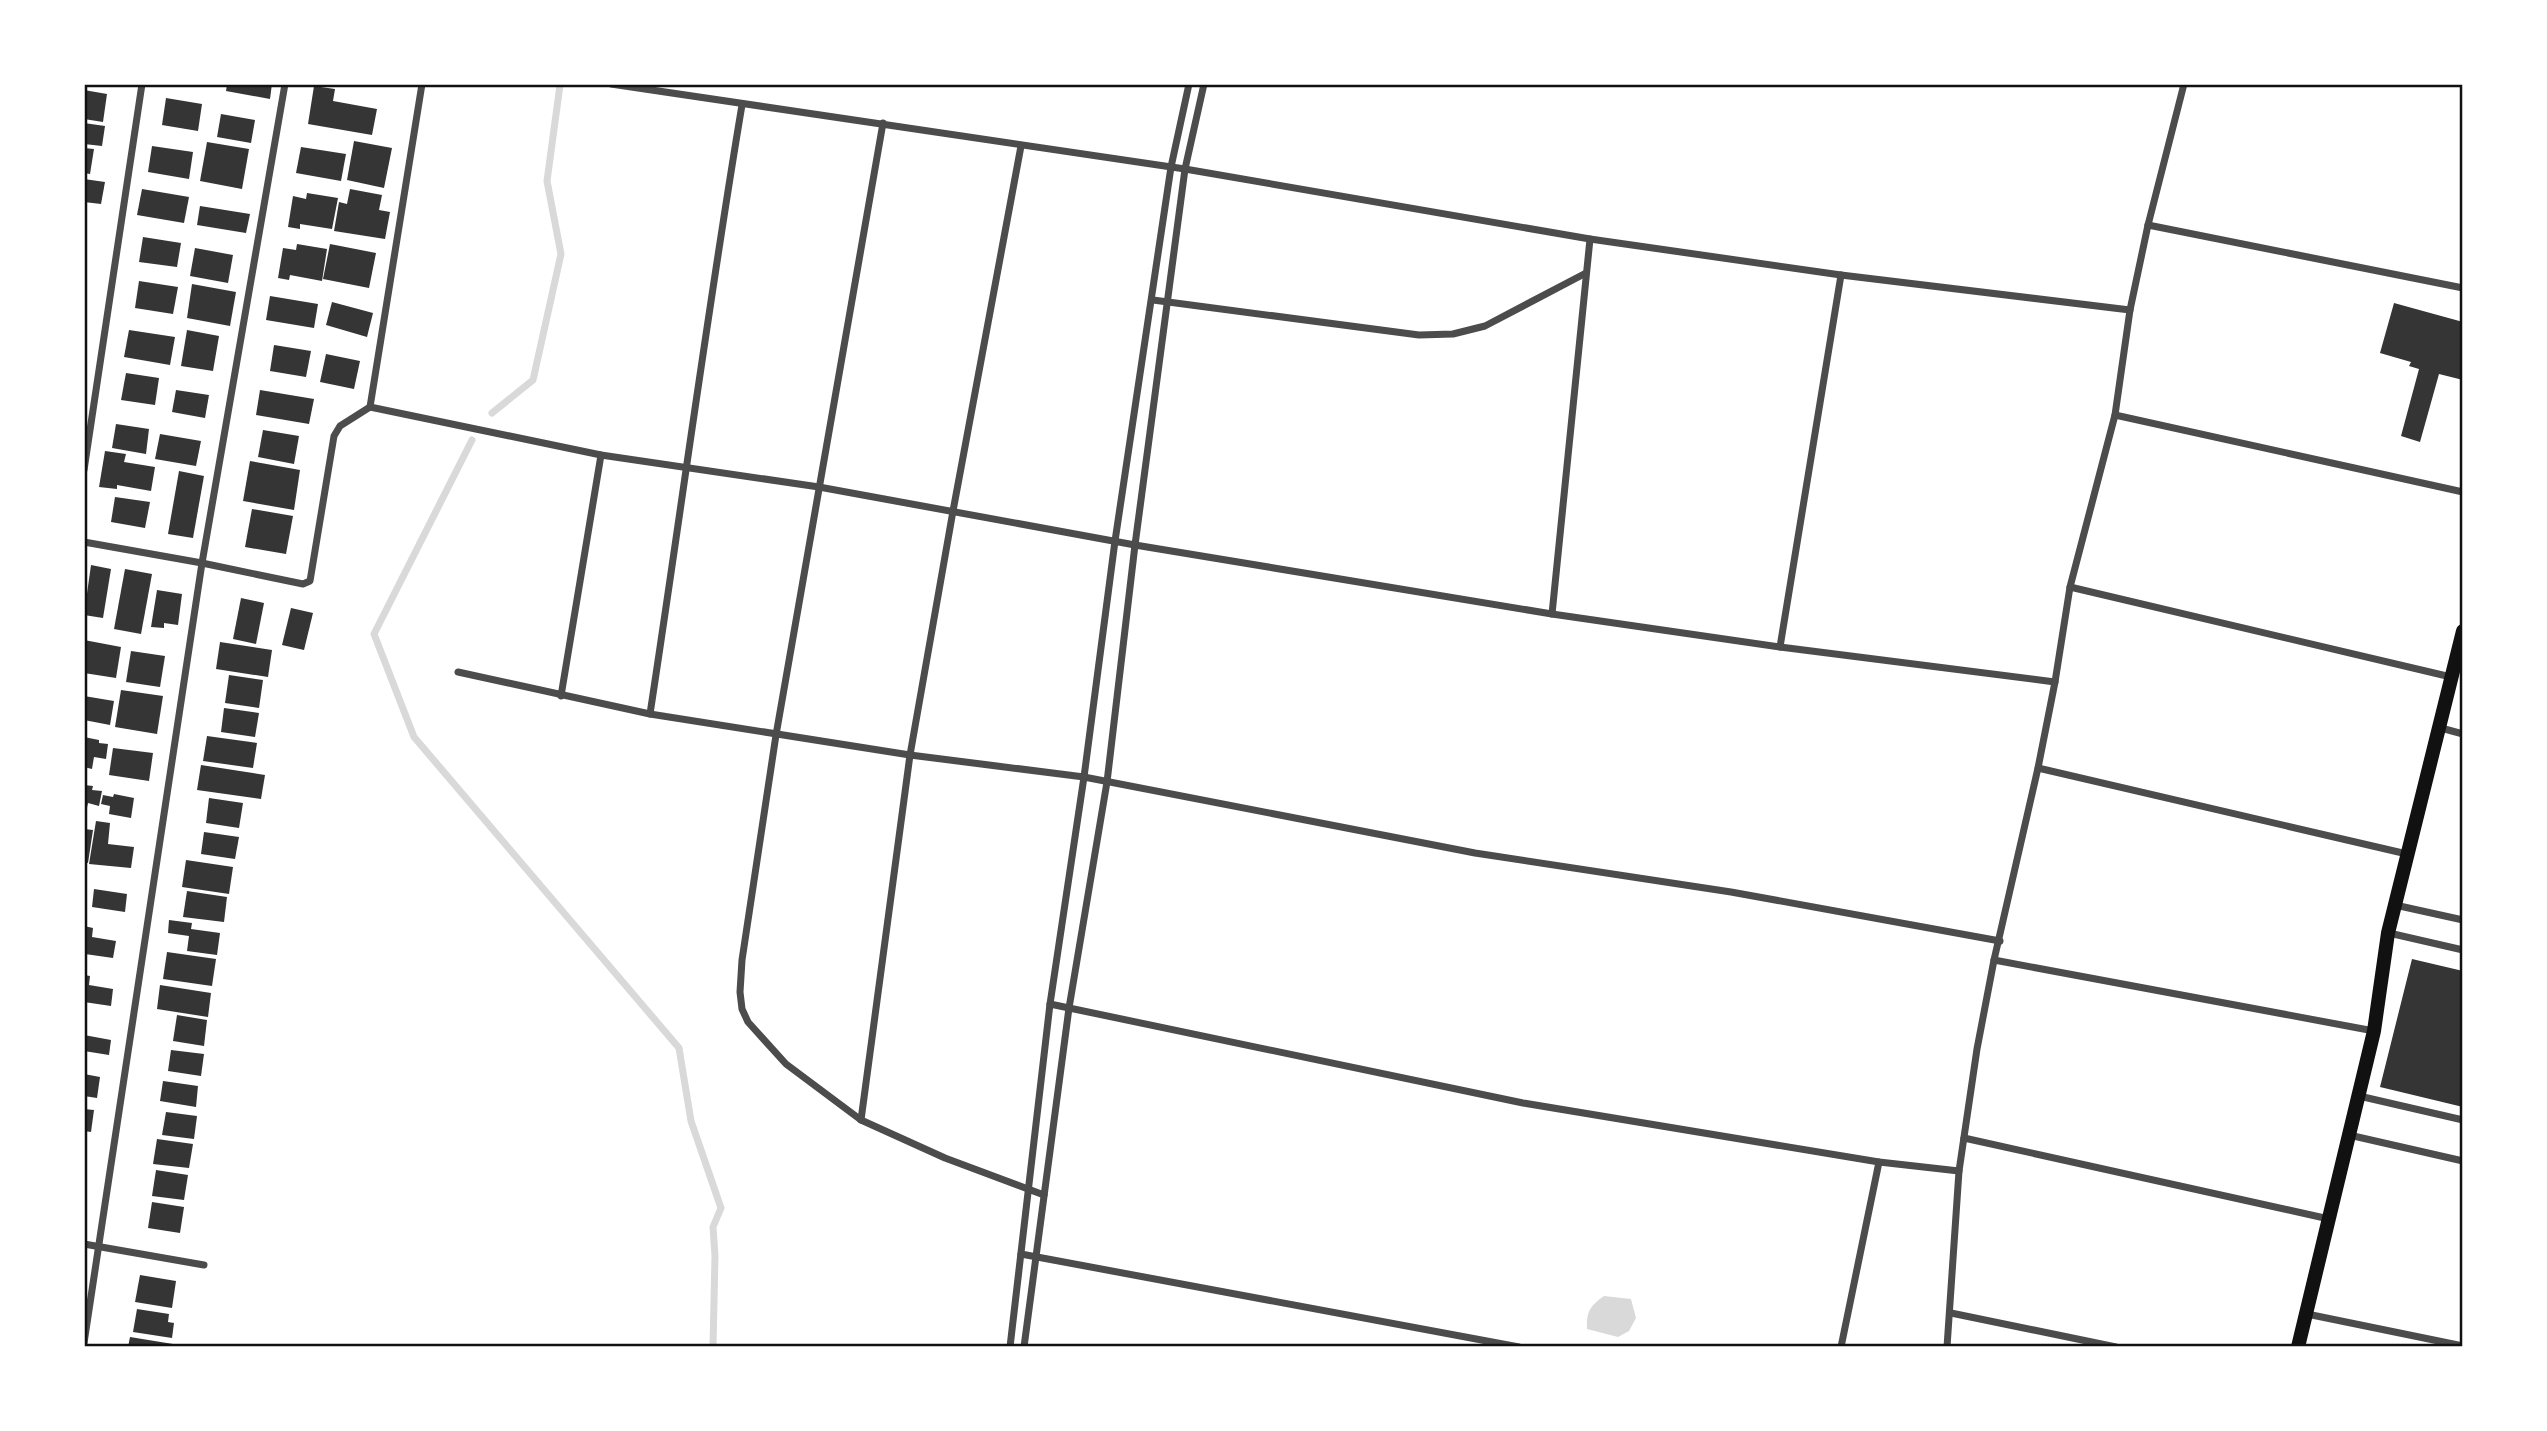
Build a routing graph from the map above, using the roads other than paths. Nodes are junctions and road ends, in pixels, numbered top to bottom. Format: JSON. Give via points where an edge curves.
{"nodes":[{"id":1,"x":142,"y":84,"type":"edge"},
{"id":2,"x":285,"y":84,"type":"edge"},
{"id":3,"x":422,"y":84,"type":"edge"},
{"id":4,"x":611,"y":84,"type":"edge"},
{"id":5,"x":1189,"y":84,"type":"edge"},
{"id":6,"x":1205,"y":84,"type":"edge"},
{"id":7,"x":2183,"y":84,"type":"edge"},
{"id":8,"x":742,"y":105,"type":"junction"},
{"id":9,"x":883,"y":123,"type":"junction"},
{"id":10,"x":1021,"y":146,"type":"junction"},
{"id":11,"x":1171,"y":167,"type":"junction"},
{"id":12,"x":1185,"y":169,"type":"junction"},
{"id":13,"x":2148,"y":225,"type":"junction"},
{"id":14,"x":1590,"y":239,"type":"junction"},
{"id":15,"x":1586,"y":273,"type":"junction"},
{"id":16,"x":1841,"y":275,"type":"junction"},
{"id":17,"x":2463,"y":288,"type":"edge"},
{"id":18,"x":1153,"y":300,"type":"junction"},
{"id":19,"x":1167,"y":302,"type":"junction"},
{"id":20,"x":2130,"y":310,"type":"junction"},
{"id":21,"x":370,"y":407,"type":"junction"},
{"id":22,"x":2115,"y":415,"type":"junction"},
{"id":23,"x":601,"y":455,"type":"junction"},
{"id":24,"x":688,"y":467,"type":"junction"},
{"id":25,"x":84,"y":470,"type":"edge"},
{"id":26,"x":819,"y":487,"type":"junction"},
{"id":27,"x":2463,"y":492,"type":"edge"},
{"id":28,"x":953,"y":511,"type":"junction"},
{"id":29,"x":1115,"y":541,"type":"junction"},
{"id":30,"x":84,"y":542,"type":"edge"},
{"id":31,"x":1135,"y":545,"type":"junction"},
{"id":32,"x":202,"y":563,"type":"junction"},
{"id":33,"x":2070,"y":587,"type":"junction"},
{"id":34,"x":1552,"y":614,"type":"junction"},
{"id":35,"x":2463,"y":631,"type":"edge"},
{"id":36,"x":1780,"y":647,"type":"junction"},
{"id":37,"x":458,"y":672,"type":"dead end"},
{"id":38,"x":2452,"y":677,"type":"junction"},
{"id":39,"x":2055,"y":682,"type":"junction"},
{"id":40,"x":561,"y":696,"type":"junction"},
{"id":41,"x":650,"y":714,"type":"junction"},
{"id":42,"x":2441,"y":728,"type":"junction"},
{"id":43,"x":776,"y":734,"type":"junction"},
{"id":44,"x":2463,"y":734,"type":"edge"},
{"id":45,"x":910,"y":755,"type":"junction"},
{"id":46,"x":2038,"y":768,"type":"junction"},
{"id":47,"x":1084,"y":777,"type":"junction"},
{"id":48,"x":1107,"y":782,"type":"junction"},
{"id":49,"x":2407,"y":854,"type":"junction"},
{"id":50,"x":2395,"y":904,"type":"junction"},
{"id":51,"x":2463,"y":920,"type":"edge"},
{"id":52,"x":2388,"y":933,"type":"junction"},
{"id":53,"x":2000,"y":941,"type":"junction"},
{"id":54,"x":2463,"y":950,"type":"edge"},
{"id":55,"x":1994,"y":960,"type":"junction"},
{"id":56,"x":1050,"y":1004,"type":"junction"},
{"id":57,"x":1069,"y":1007,"type":"junction"},
{"id":58,"x":2374,"y":1031,"type":"junction"},
{"id":59,"x":2359,"y":1097,"type":"junction"},
{"id":60,"x":861,"y":1120,"type":"junction"},
{"id":61,"x":2463,"y":1121,"type":"edge"},
{"id":62,"x":2350,"y":1136,"type":"junction"},
{"id":63,"x":1964,"y":1138,"type":"junction"},
{"id":64,"x":2463,"y":1161,"type":"edge"},
{"id":65,"x":1879,"y":1162,"type":"junction"},
{"id":66,"x":1959,"y":1171,"type":"junction"},
{"id":67,"x":1028,"y":1190,"type":"junction"},
{"id":68,"x":1044,"y":1195,"type":"junction"},
{"id":69,"x":2329,"y":1219,"type":"junction"},
{"id":70,"x":84,"y":1244,"type":"edge"},
{"id":71,"x":100,"y":1246,"type":"junction"},
{"id":72,"x":1021,"y":1254,"type":"junction"},
{"id":73,"x":1035,"y":1256,"type":"junction"},
{"id":74,"x":204,"y":1265,"type":"dead end"},
{"id":75,"x":1951,"y":1313,"type":"junction"},
{"id":76,"x":2306,"y":1314,"type":"junction"},
{"id":77,"x":84,"y":1343,"type":"edge"},
{"id":78,"x":2463,"y":1346,"type":"edge"},
{"id":79,"x":1010,"y":1347,"type":"edge"},
{"id":80,"x":1024,"y":1347,"type":"edge"},
{"id":81,"x":1519,"y":1347,"type":"edge"},
{"id":82,"x":1841,"y":1347,"type":"edge"},
{"id":83,"x":1947,"y":1347,"type":"edge"},
{"id":84,"x":2116,"y":1347,"type":"edge"},
{"id":85,"x":2298,"y":1347,"type":"edge"}],
"edges":[{"from":1,"to":25,"type":"street"},
{"from":2,"to":32,"type":"street"},
{"from":3,"to":21,"type":"street"},
{"from":4,"to":8,"type":"street"},
{"from":5,"to":11,"type":"street"},
{"from":6,"to":12,"type":"street"},
{"from":7,"to":13,"type":"street"},
{"from":8,"to":9,"type":"street"},
{"from":8,"to":24,"type":"street","via":[[711,286]]},
{"from":9,"to":10,"type":"street"},
{"from":9,"to":26,"type":"street"},
{"from":10,"to":11,"type":"street"},
{"from":10,"to":28,"type":"street"},
{"from":11,"to":12,"type":"street"},
{"from":11,"to":18,"type":"street"},
{"from":12,"to":14,"type":"street"},
{"from":12,"to":19,"type":"street"},
{"from":13,"to":17,"type":"street"},
{"from":13,"to":20,"type":"street"},
{"from":14,"to":15,"type":"street"},
{"from":14,"to":16,"type":"street"},
{"from":15,"to":19,"type":"street","via":[[1485,326],[1453,334],[1419,335]]},
{"from":15,"to":34,"type":"street"},
{"from":16,"to":20,"type":"street"},
{"from":16,"to":36,"type":"street"},
{"from":18,"to":19,"type":"street"},
{"from":18,"to":29,"type":"street"},
{"from":19,"to":31,"type":"street"},
{"from":20,"to":22,"type":"street"},
{"from":21,"to":23,"type":"street"},
{"from":21,"to":32,"type":"street","via":[[340,426],[334,436],[310,581],[303,584]]},
{"from":22,"to":27,"type":"street"},
{"from":22,"to":33,"type":"street"},
{"from":23,"to":24,"type":"street"},
{"from":23,"to":40,"type":"street"},
{"from":24,"to":26,"type":"street"},
{"from":24,"to":41,"type":"street"},
{"from":26,"to":28,"type":"street"},
{"from":26,"to":43,"type":"street"},
{"from":28,"to":29,"type":"street"},
{"from":28,"to":45,"type":"street"},
{"from":29,"to":31,"type":"street"},
{"from":29,"to":47,"type":"street"},
{"from":30,"to":32,"type":"street"},
{"from":31,"to":34,"type":"street"},
{"from":31,"to":48,"type":"street"},
{"from":32,"to":71,"type":"street"},
{"from":33,"to":38,"type":"street"},
{"from":33,"to":39,"type":"street"},
{"from":34,"to":36,"type":"street"},
{"from":35,"to":38,"type":"main road"},
{"from":36,"to":39,"type":"street"},
{"from":37,"to":40,"type":"street"},
{"from":38,"to":42,"type":"main road"},
{"from":39,"to":46,"type":"street"},
{"from":40,"to":41,"type":"street"},
{"from":41,"to":43,"type":"street"},
{"from":42,"to":44,"type":"street"},
{"from":42,"to":49,"type":"main road"},
{"from":43,"to":45,"type":"street"},
{"from":43,"to":60,"type":"street","via":[[742,960],[743,1009],[756,1033],[786,1064]]},
{"from":45,"to":47,"type":"street"},
{"from":45,"to":60,"type":"street"},
{"from":46,"to":49,"type":"street"},
{"from":46,"to":53,"type":"street"},
{"from":47,"to":48,"type":"street"},
{"from":47,"to":56,"type":"street"},
{"from":48,"to":53,"type":"street","via":[[1475,853],[1731,892]]},
{"from":48,"to":57,"type":"street"},
{"from":49,"to":50,"type":"main road"},
{"from":50,"to":51,"type":"street"},
{"from":50,"to":52,"type":"main road"},
{"from":52,"to":54,"type":"street"},
{"from":52,"to":58,"type":"main road"},
{"from":53,"to":55,"type":"street"},
{"from":55,"to":58,"type":"street"},
{"from":55,"to":63,"type":"street"},
{"from":56,"to":57,"type":"street"},
{"from":56,"to":67,"type":"street"},
{"from":57,"to":65,"type":"street","via":[[1523,1103]]},
{"from":57,"to":68,"type":"street"},
{"from":58,"to":59,"type":"main road"},
{"from":59,"to":61,"type":"street"},
{"from":59,"to":62,"type":"main road"},
{"from":60,"to":67,"type":"street"},
{"from":62,"to":64,"type":"street"},
{"from":62,"to":69,"type":"main road"},
{"from":63,"to":66,"type":"street"},
{"from":63,"to":69,"type":"street"},
{"from":65,"to":66,"type":"street"},
{"from":65,"to":82,"type":"street"},
{"from":66,"to":75,"type":"street"},
{"from":67,"to":68,"type":"street"},
{"from":67,"to":72,"type":"street"},
{"from":68,"to":73,"type":"street"},
{"from":69,"to":76,"type":"main road"},
{"from":70,"to":71,"type":"street"},
{"from":71,"to":74,"type":"street"},
{"from":71,"to":77,"type":"street"},
{"from":72,"to":73,"type":"street"},
{"from":72,"to":79,"type":"street"},
{"from":73,"to":80,"type":"street"},
{"from":73,"to":81,"type":"street"},
{"from":75,"to":83,"type":"street"},
{"from":75,"to":84,"type":"street"},
{"from":76,"to":78,"type":"street"},
{"from":76,"to":85,"type":"main road"}]}
